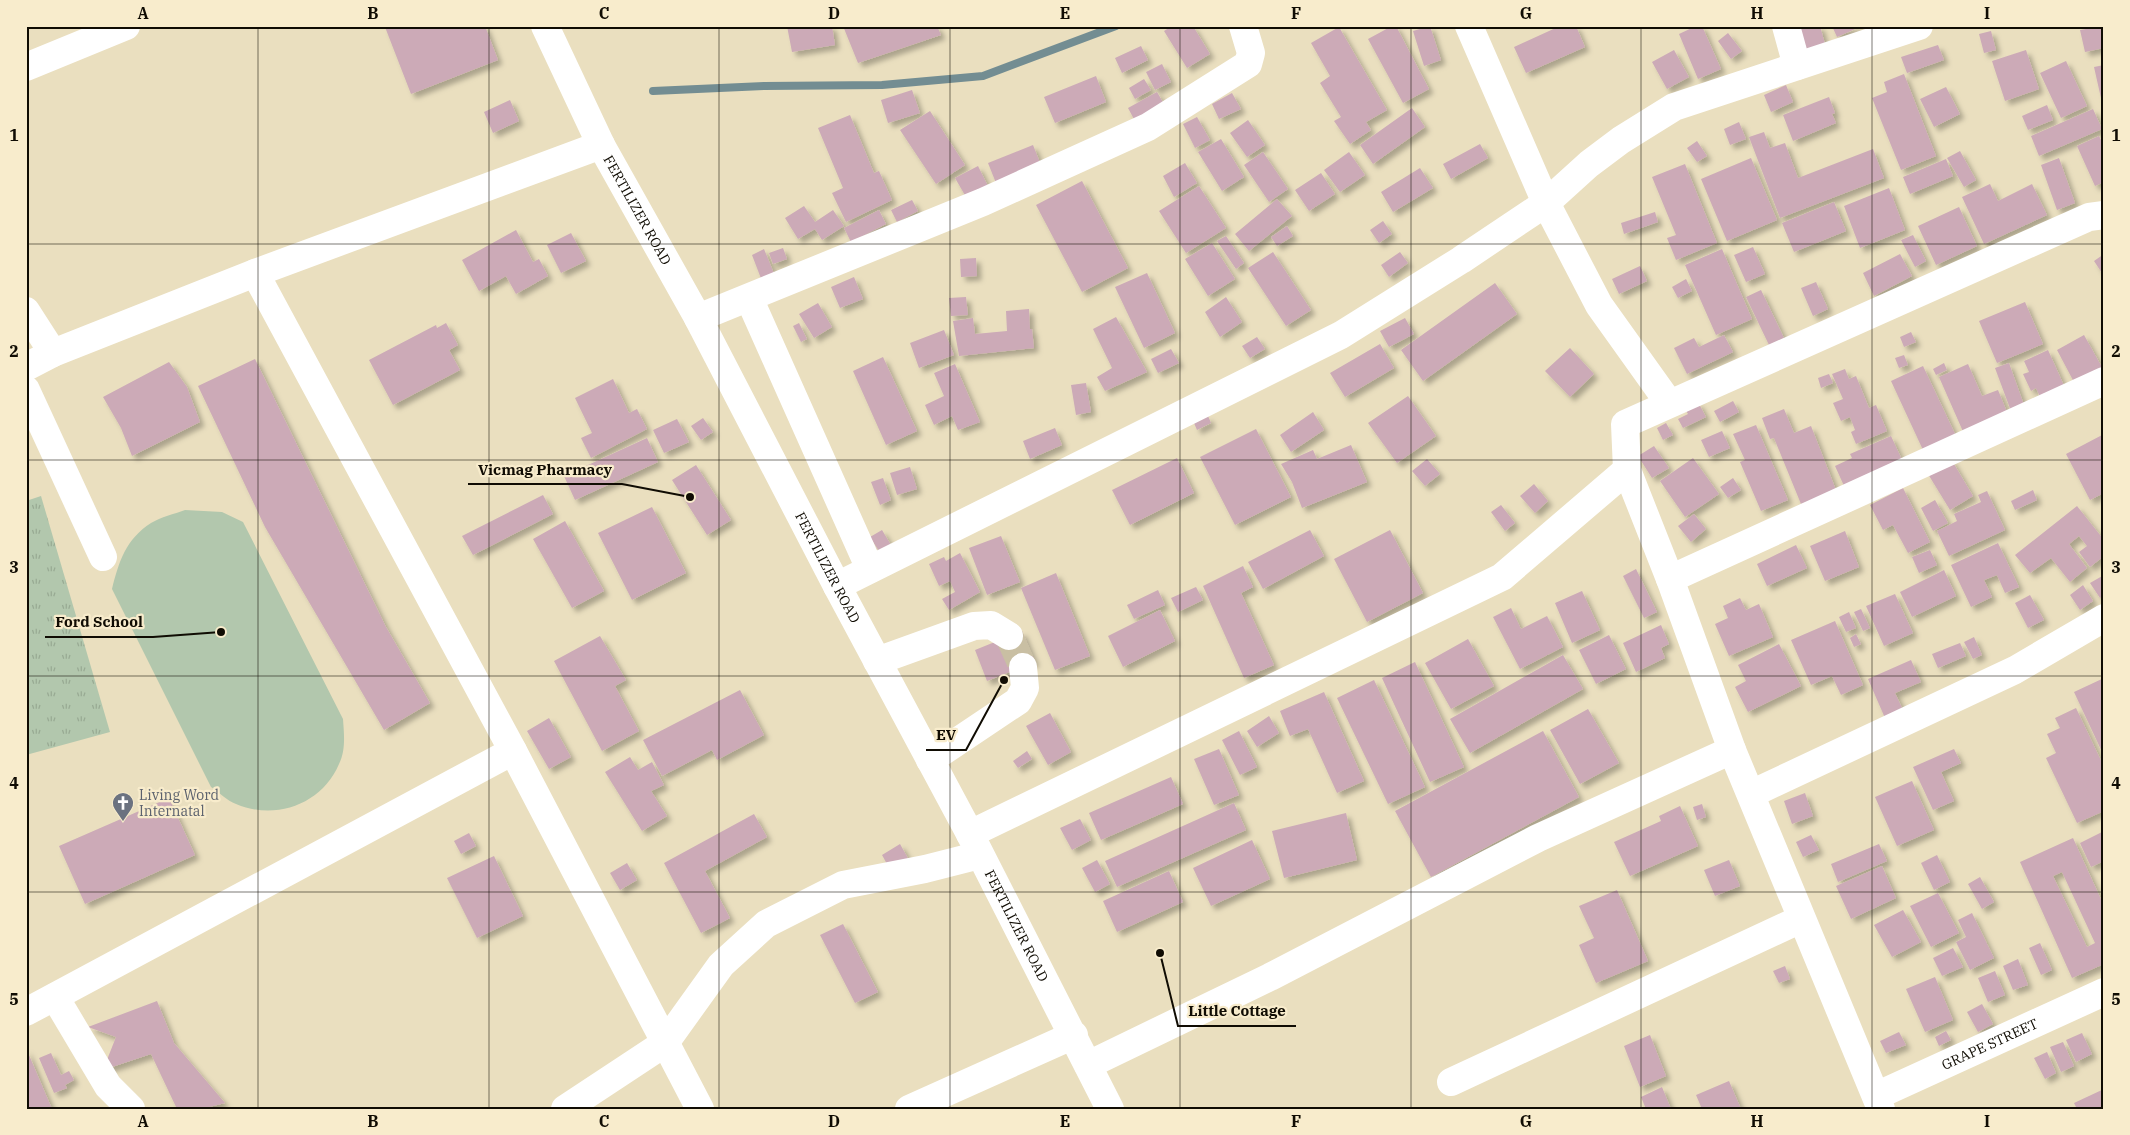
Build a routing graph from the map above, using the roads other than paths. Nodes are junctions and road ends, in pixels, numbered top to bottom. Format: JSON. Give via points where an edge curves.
{"nodes":[{"id":1,"x":126,"y":26,"type":"edge"},
{"id":2,"x":545,"y":26,"type":"edge"},
{"id":3,"x":1243,"y":26,"type":"edge"},
{"id":4,"x":1469,"y":26,"type":"edge"},
{"id":5,"x":1786,"y":26,"type":"edge"},
{"id":6,"x":1919,"y":26,"type":"edge"},
{"id":7,"x":1797,"y":66,"type":"junction"},
{"id":8,"x":26,"y":67,"type":"edge"},
{"id":9,"x":601,"y":145,"type":"junction"},
{"id":10,"x":1546,"y":203,"type":"junction"},
{"id":11,"x":2104,"y":215,"type":"edge"},
{"id":12,"x":255,"y":273,"type":"junction"},
{"id":13,"x":749,"y":298,"type":"junction"},
{"id":14,"x":26,"y":311,"type":"edge"},
{"id":15,"x":698,"y":318,"type":"junction"},
{"id":16,"x":53,"y":354,"type":"junction"},
{"id":17,"x":26,"y":367,"type":"edge"},
{"id":18,"x":2104,"y":381,"type":"edge"},
{"id":19,"x":26,"y":390,"type":"edge"},
{"id":20,"x":1669,"y":404,"type":"junction"},
{"id":21,"x":1627,"y":470,"type":"junction"},
{"id":22,"x":104,"y":557,"type":"dead end"},
{"id":23,"x":870,"y":569,"type":"junction"},
{"id":24,"x":1670,"y":579,"type":"junction"},
{"id":25,"x":837,"y":586,"type":"junction"},
{"id":26,"x":2104,"y":618,"type":"edge"},
{"id":27,"x":1009,"y":636,"type":"tunnel mouth"},
{"id":28,"x":877,"y":661,"type":"junction"},
{"id":29,"x":1023,"y":667,"type":"tunnel mouth"},
{"id":30,"x":1732,"y":750,"type":"junction"},
{"id":31,"x":513,"y":752,"type":"junction"},
{"id":32,"x":930,"y":760,"type":"junction"},
{"id":33,"x":1751,"y":794,"type":"junction"},
{"id":34,"x":975,"y":844,"type":"junction"},
{"id":35,"x":1801,"y":919,"type":"junction"},
{"id":36,"x":2104,"y":992,"type":"edge"},
{"id":37,"x":55,"y":997,"type":"junction"},
{"id":38,"x":26,"y":1012,"type":"edge"},
{"id":39,"x":1074,"y":1035,"type":"junction"},
{"id":40,"x":665,"y":1043,"type":"junction"},
{"id":41,"x":1088,"y":1065,"type":"junction"},
{"id":42,"x":1451,"y":1082,"type":"dead end"},
{"id":43,"x":1878,"y":1103,"type":"edge"},
{"id":44,"x":131,"y":1109,"type":"edge"},
{"id":45,"x":565,"y":1109,"type":"edge"},
{"id":46,"x":700,"y":1109,"type":"edge"},
{"id":47,"x":910,"y":1109,"type":"edge"},
{"id":48,"x":1110,"y":1109,"type":"edge"}],
"edges":[{"from":1,"to":8,"type":"street"},
{"from":2,"to":9,"type":"street","name":"FERTILIZER ROAD"},
{"from":3,"to":13,"type":"street","via":[[1251,52],[1248,64],[1148,127],[983,202]]},
{"from":4,"to":10,"type":"street"},
{"from":5,"to":7,"type":"street"},
{"from":6,"to":7,"type":"street"},
{"from":7,"to":10,"type":"street","via":[[1674,107],[1589,164]]},
{"from":9,"to":12,"type":"street"},
{"from":9,"to":15,"type":"street","name":"FERTILIZER ROAD"},
{"from":10,"to":20,"type":"street","via":[[1599,305]]},
{"from":10,"to":23,"type":"street","via":[[1341,335]]},
{"from":11,"to":20,"type":"street","via":[[2090,217]]},
{"from":12,"to":16,"type":"street"},
{"from":12,"to":31,"type":"street"},
{"from":13,"to":15,"type":"street"},
{"from":13,"to":23,"type":"street"},
{"from":14,"to":16,"type":"street"},
{"from":15,"to":25,"type":"street","name":"FERTILIZER ROAD"},
{"from":16,"to":17,"type":"street"},
{"from":18,"to":24,"type":"street"},
{"from":19,"to":22,"type":"street"},
{"from":20,"to":21,"type":"street","via":[[1625,424]]},
{"from":21,"to":24,"type":"street"},
{"from":21,"to":34,"type":"street","via":[[1502,577]]},
{"from":23,"to":25,"type":"street"},
{"from":24,"to":30,"type":"street"},
{"from":25,"to":28,"type":"street","name":"FERTILIZER ROAD"},
{"from":26,"to":33,"type":"street","via":[[2015,670]]},
{"from":27,"to":28,"type":"street","via":[[990,625],[974,626]]},
{"from":28,"to":32,"type":"street","name":"FERTILIZER ROAD"},
{"from":29,"to":32,"type":"street","via":[[1025,688],[1018,701]]},
{"from":30,"to":33,"type":"street"},
{"from":30,"to":41,"type":"street","via":[[1538,838],[1270,977]]},
{"from":31,"to":37,"type":"street"},
{"from":31,"to":40,"type":"street"},
{"from":32,"to":34,"type":"street","name":"FERTILIZER ROAD"},
{"from":33,"to":35,"type":"street"},
{"from":34,"to":39,"type":"street","name":"FERTILIZER ROAD"},
{"from":34,"to":40,"type":"street","via":[[925,869],[843,885],[766,924],[721,965]]},
{"from":35,"to":42,"type":"street"},
{"from":35,"to":43,"type":"street"},
{"from":36,"to":43,"type":"street","name":"GRAPE STREET"},
{"from":37,"to":38,"type":"street"},
{"from":37,"to":44,"type":"street","via":[[108,1086]]},
{"from":39,"to":41,"type":"street","name":"FERTILIZER ROAD"},
{"from":39,"to":47,"type":"street"},
{"from":40,"to":45,"type":"street"},
{"from":40,"to":46,"type":"street"},
{"from":41,"to":48,"type":"street","name":"FERTILIZER ROAD"}]}
